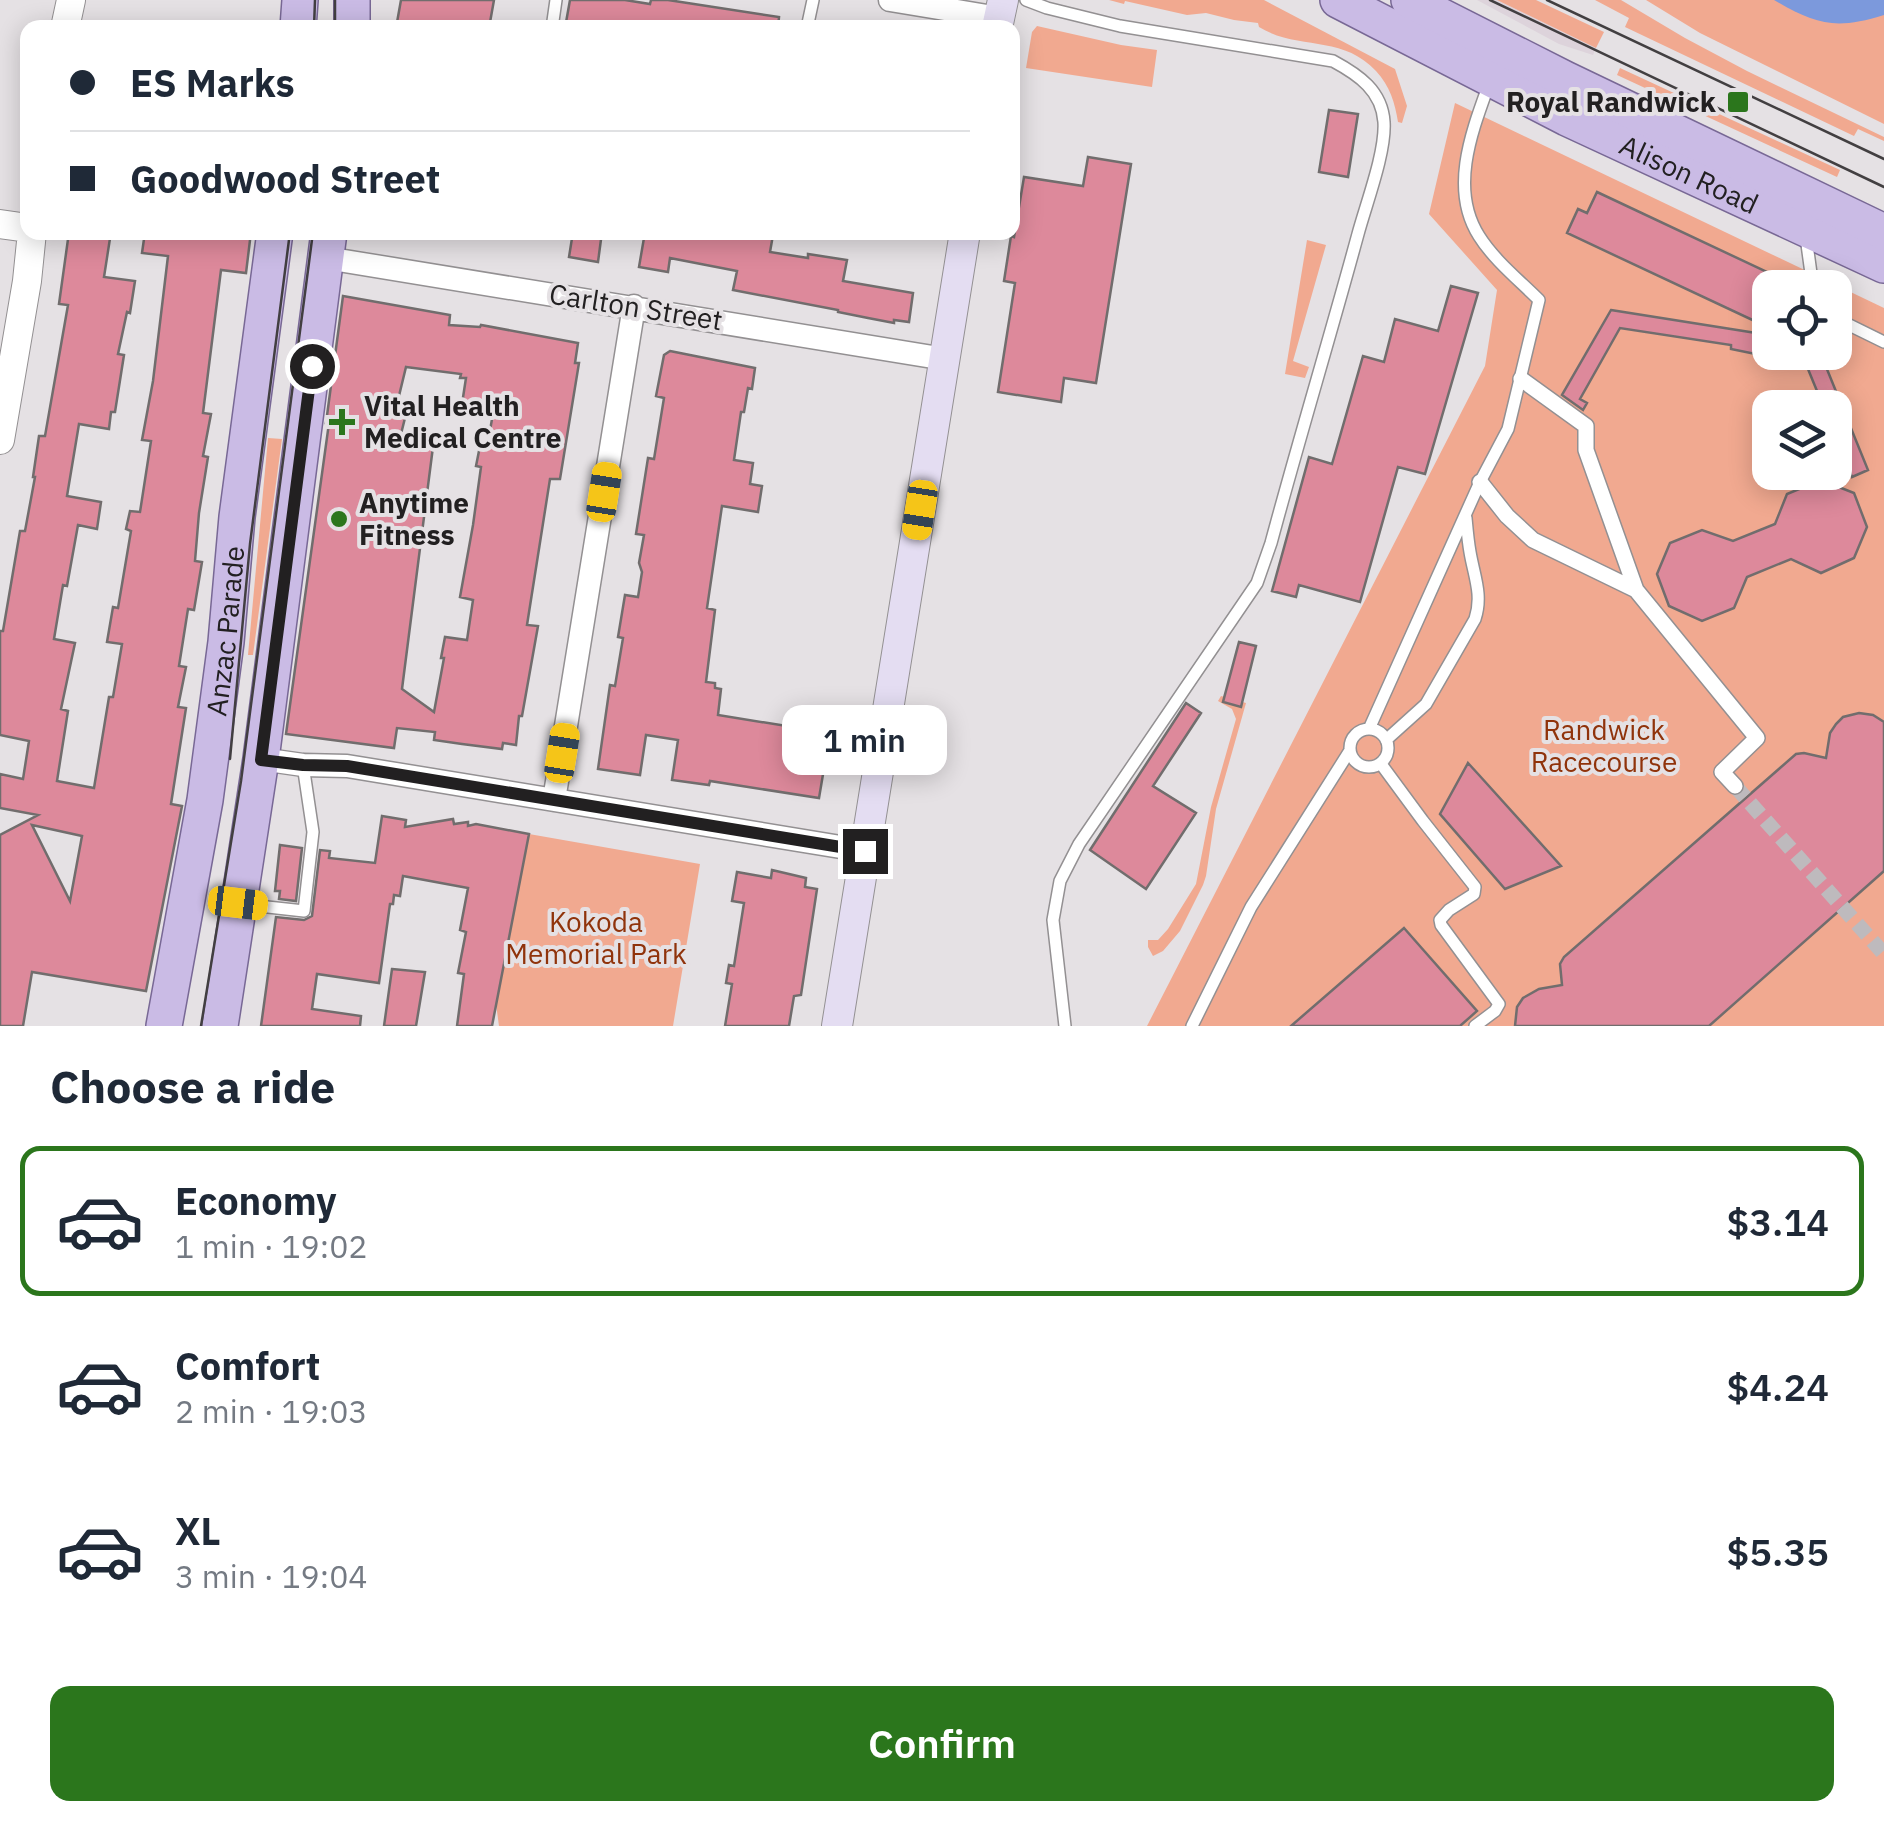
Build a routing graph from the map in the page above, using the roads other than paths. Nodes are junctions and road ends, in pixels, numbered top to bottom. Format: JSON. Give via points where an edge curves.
{"nodes":[{"id":1,"x":890,"y":0,"type":"edge"},
{"id":2,"x":1026,"y":0,"type":"edge"},
{"id":3,"x":1338,"y":0,"type":"edge"},
{"id":4,"x":1409,"y":0,"type":"edge"},
{"id":5,"x":1000,"y":15,"type":"edge"},
{"id":6,"x":1497,"y":64,"type":"junction"},
{"id":7,"x":1804,"y":228,"type":"junction"},
{"id":8,"x":1884,"y":232,"type":"edge"},
{"id":9,"x":29,"y":240,"type":"edge"},
{"id":10,"x":274,"y":240,"type":"edge"},
{"id":11,"x":964,"y":240,"type":"edge"},
{"id":12,"x":328,"y":245,"type":"edge"},
{"id":13,"x":1884,"y":265,"type":"edge"},
{"id":14,"x":1811,"y":270,"type":"edge"},
{"id":15,"x":634,"y":306,"type":"junction"},
{"id":16,"x":1852,"y":326,"type":"edge"},
{"id":17,"x":1884,"y":342,"type":"edge"},
{"id":18,"x":945,"y":358,"type":"junction"},
{"id":19,"x":1521,"y":379,"type":"junction"},
{"id":20,"x":0,"y":440,"type":"edge"},
{"id":21,"x":1480,"y":482,"type":"junction"},
{"id":22,"x":1466,"y":514,"type":"junction"},
{"id":23,"x":1636,"y":590,"type":"junction"},
{"id":24,"x":1369,"y":729,"type":"junction"},
{"id":25,"x":1386,"y":740,"type":"junction"},
{"id":26,"x":1349,"y":752,"type":"junction"},
{"id":27,"x":261,"y":760,"type":"junction"},
{"id":28,"x":1381,"y":764,"type":"junction"},
{"id":29,"x":303,"y":765,"type":"junction"},
{"id":30,"x":1735,"y":786,"type":"dead end"},
{"id":31,"x":554,"y":800,"type":"junction"},
{"id":32,"x":865,"y":851,"type":"junction"},
{"id":33,"x":238,"y":903,"type":"junction"},
{"id":34,"x":164,"y":1026,"type":"edge"},
{"id":35,"x":220,"y":1026,"type":"edge"},
{"id":36,"x":837,"y":1026,"type":"edge"},
{"id":37,"x":1065,"y":1026,"type":"edge"},
{"id":38,"x":1192,"y":1026,"type":"edge"},
{"id":39,"x":1475,"y":1026,"type":"edge"}],
"edges":[{"from":1,"to":5,"type":"street"},
{"from":2,"to":37,"type":"lane","via":[[1120,26],[1334,61],[1375,93],[1384,126],[1257,583],[1060,881],[1053,920]]},
{"from":3,"to":6,"type":"main road","name":"Alison Road"},
{"from":4,"to":6,"type":"main road","name":"Alison Road"},
{"from":6,"to":7,"type":"main road","name":"Alison Road","via":[[1567,118]]},
{"from":6,"to":8,"type":"main road","name":"Alison Road"},
{"from":6,"to":19,"type":"lane","via":[[1476,119],[1464,200],[1481,240],[1539,300]]},
{"from":7,"to":13,"type":"main road","name":"Alison Road"},
{"from":7,"to":14,"type":"lane"},
{"from":9,"to":20,"type":"street"},
{"from":10,"to":34,"type":"main road","name":"Anzac Parade","via":[[205,800]]},
{"from":11,"to":18,"type":"main road"},
{"from":12,"to":15,"type":"street","name":"Carlton Street"},
{"from":12,"to":27,"type":"main road","name":"Anzac Parade"},
{"from":15,"to":18,"type":"street","name":"Carlton Street"},
{"from":15,"to":31,"type":"street"},
{"from":16,"to":17,"type":"lane"},
{"from":18,"to":32,"type":"main road"},
{"from":19,"to":21,"type":"lane","via":[[1508,429]]},
{"from":19,"to":23,"type":"street","via":[[1586,426],[1586,450]]},
{"from":21,"to":22,"type":"lane"},
{"from":21,"to":23,"type":"street","via":[[1533,540]]},
{"from":22,"to":24,"type":"lane"},
{"from":22,"to":25,"type":"lane","via":[[1478,609],[1426,704]]},
{"from":23,"to":30,"type":"street","via":[[1756,738],[1722,772]]},
{"from":24,"to":25,"type":"lane"},
{"from":24,"to":26,"type":"lane","via":[[1354,736]]},
{"from":25,"to":28,"type":"lane"},
{"from":26,"to":28,"type":"lane","via":[[1362,767]]},
{"from":26,"to":38,"type":"lane","via":[[1250,907]]},
{"from":27,"to":29,"type":"street"},
{"from":27,"to":33,"type":"main road","name":"Anzac Parade"},
{"from":28,"to":39,"type":"lane","via":[[1474,887],[1474,894],[1440,920],[1499,1004]]},
{"from":29,"to":31,"type":"street","via":[[347,766]]},
{"from":29,"to":33,"type":"lane","via":[[313,832],[304,912]]},
{"from":31,"to":32,"type":"street"},
{"from":32,"to":36,"type":"main road"},
{"from":33,"to":35,"type":"main road","name":"Anzac Parade"}]}
